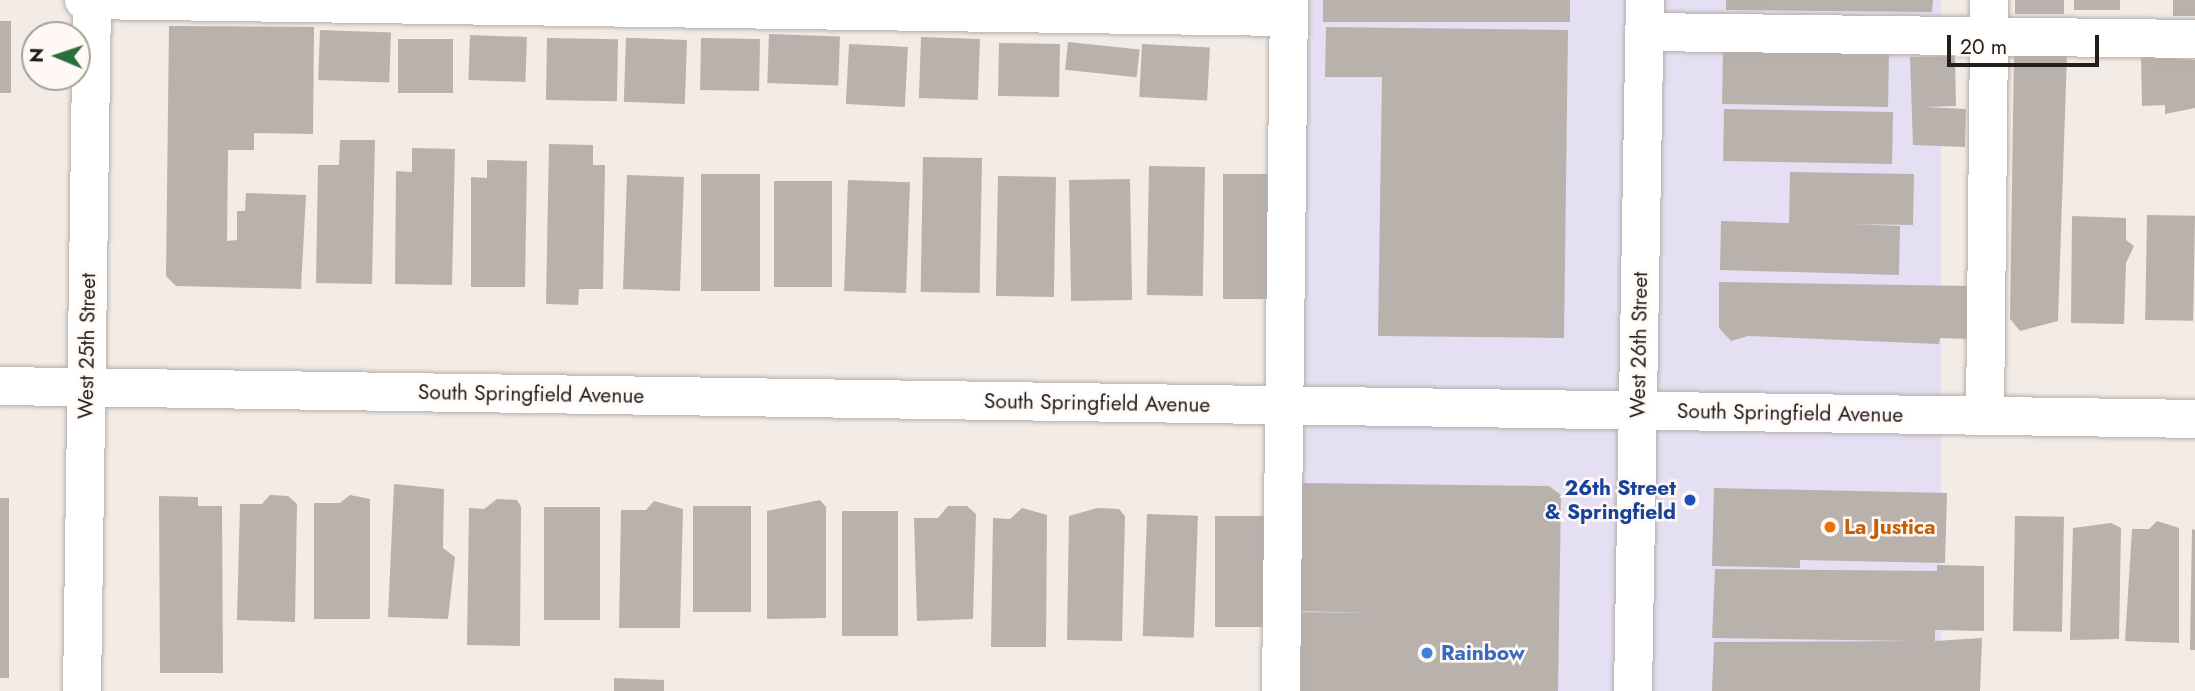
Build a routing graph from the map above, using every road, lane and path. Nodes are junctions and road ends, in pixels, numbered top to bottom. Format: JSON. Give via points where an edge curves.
{"nodes":[{"id":1,"x":84,"y":0,"type":"edge"},
{"id":2,"x":92,"y":0,"type":"edge"},
{"id":3,"x":1289,"y":8,"type":"edge"},
{"id":4,"x":1645,"y":16,"type":"edge"},
{"id":5,"x":1989,"y":18,"type":"edge"},
{"id":6,"x":2195,"y":39,"type":"edge"},
{"id":7,"x":0,"y":386,"type":"edge"},
{"id":8,"x":86,"y":387,"type":"junction"},
{"id":9,"x":1285,"y":406,"type":"junction"},
{"id":10,"x":1638,"y":411,"type":"junction"},
{"id":11,"x":1985,"y":415,"type":"junction"},
{"id":12,"x":2195,"y":419,"type":"edge"},
{"id":13,"x":82,"y":691,"type":"edge"},
{"id":14,"x":1281,"y":691,"type":"edge"},
{"id":15,"x":1633,"y":691,"type":"edge"}],
"edges":[{"from":1,"to":2,"type":"street"},
{"from":2,"to":3,"type":"street"},
{"from":2,"to":8,"type":"street","name":"West 25th Street"},
{"from":3,"to":9,"type":"street"},
{"from":4,"to":5,"type":"street"},
{"from":4,"to":10,"type":"street","name":"West 26th Street"},
{"from":5,"to":6,"type":"street"},
{"from":5,"to":11,"type":"street"},
{"from":7,"to":8,"type":"street","name":"South Springfield Avenue"},
{"from":8,"to":9,"type":"street","name":"South Springfield Avenue"},
{"from":8,"to":13,"type":"street","name":"West 25th Street"},
{"from":9,"to":10,"type":"street","name":"South Springfield Avenue"},
{"from":9,"to":14,"type":"street"},
{"from":10,"to":11,"type":"street","name":"South Springfield Avenue"},
{"from":10,"to":15,"type":"street","name":"West 26th Street"},
{"from":11,"to":12,"type":"street","name":"South Springfield Avenue"}]}
